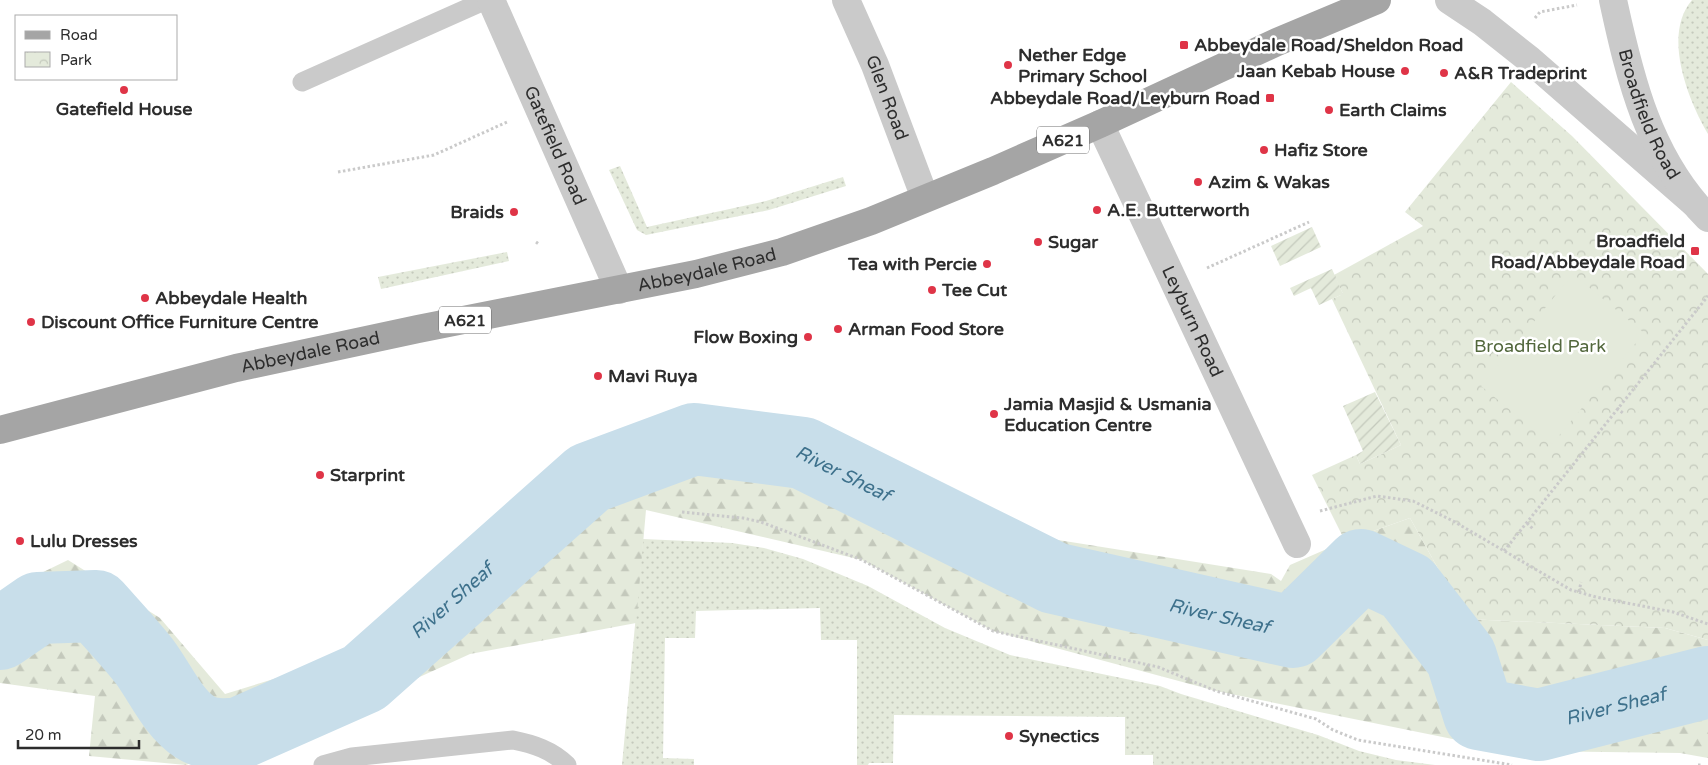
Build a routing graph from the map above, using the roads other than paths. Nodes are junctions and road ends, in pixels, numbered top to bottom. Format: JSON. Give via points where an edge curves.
{"nodes":[{"id":1,"x":486,"y":0,"type":"edge"},
{"id":2,"x":491,"y":0,"type":"edge"},
{"id":3,"x":846,"y":0,"type":"edge"},
{"id":4,"x":1377,"y":0,"type":"edge"},
{"id":5,"x":1449,"y":0,"type":"edge"},
{"id":6,"x":1613,"y":0,"type":"edge"},
{"id":7,"x":302,"y":82,"type":"dead end"},
{"id":8,"x":1100,"y":124,"type":"junction"},
{"id":9,"x":925,"y":198,"type":"junction"},
{"id":10,"x":1701,"y":210,"type":"edge"},
{"id":11,"x":619,"y":290,"type":"junction"},
{"id":12,"x":0,"y":430,"type":"edge"},
{"id":13,"x":1292,"y":535,"type":"road end"},
{"id":14,"x":323,"y":765,"type":"edge"},
{"id":15,"x":567,"y":765,"type":"edge"}],
"edges":[{"from":1,"to":7,"type":"lane"},
{"from":2,"to":11,"type":"street","name":"Gatefield Road"},
{"from":3,"to":9,"type":"street","name":"Glen Road","via":[[876,65]]},
{"from":4,"to":8,"type":"main road","name":"Abbeydale Road","number":"A621","via":[[1277,42]]},
{"from":5,"to":10,"type":"street","via":[[1511,44]]},
{"from":6,"to":10,"type":"street","name":"Broadfield Road","via":[[1642,114],[1668,168]]},
{"from":8,"to":9,"type":"main road","name":"Abbeydale Road","number":"A621"},
{"from":8,"to":13,"type":"street","name":"Leyburn Road"},
{"from":9,"to":11,"type":"main road","name":"Abbeydale Road","number":"A621","via":[[782,252]]},
{"from":11,"to":12,"type":"main road","name":"Abbeydale Road","number":"A621","via":[[236,368]]},
{"from":14,"to":15,"type":"lane","via":[[352,756],[513,740],[534,744]]}]}
